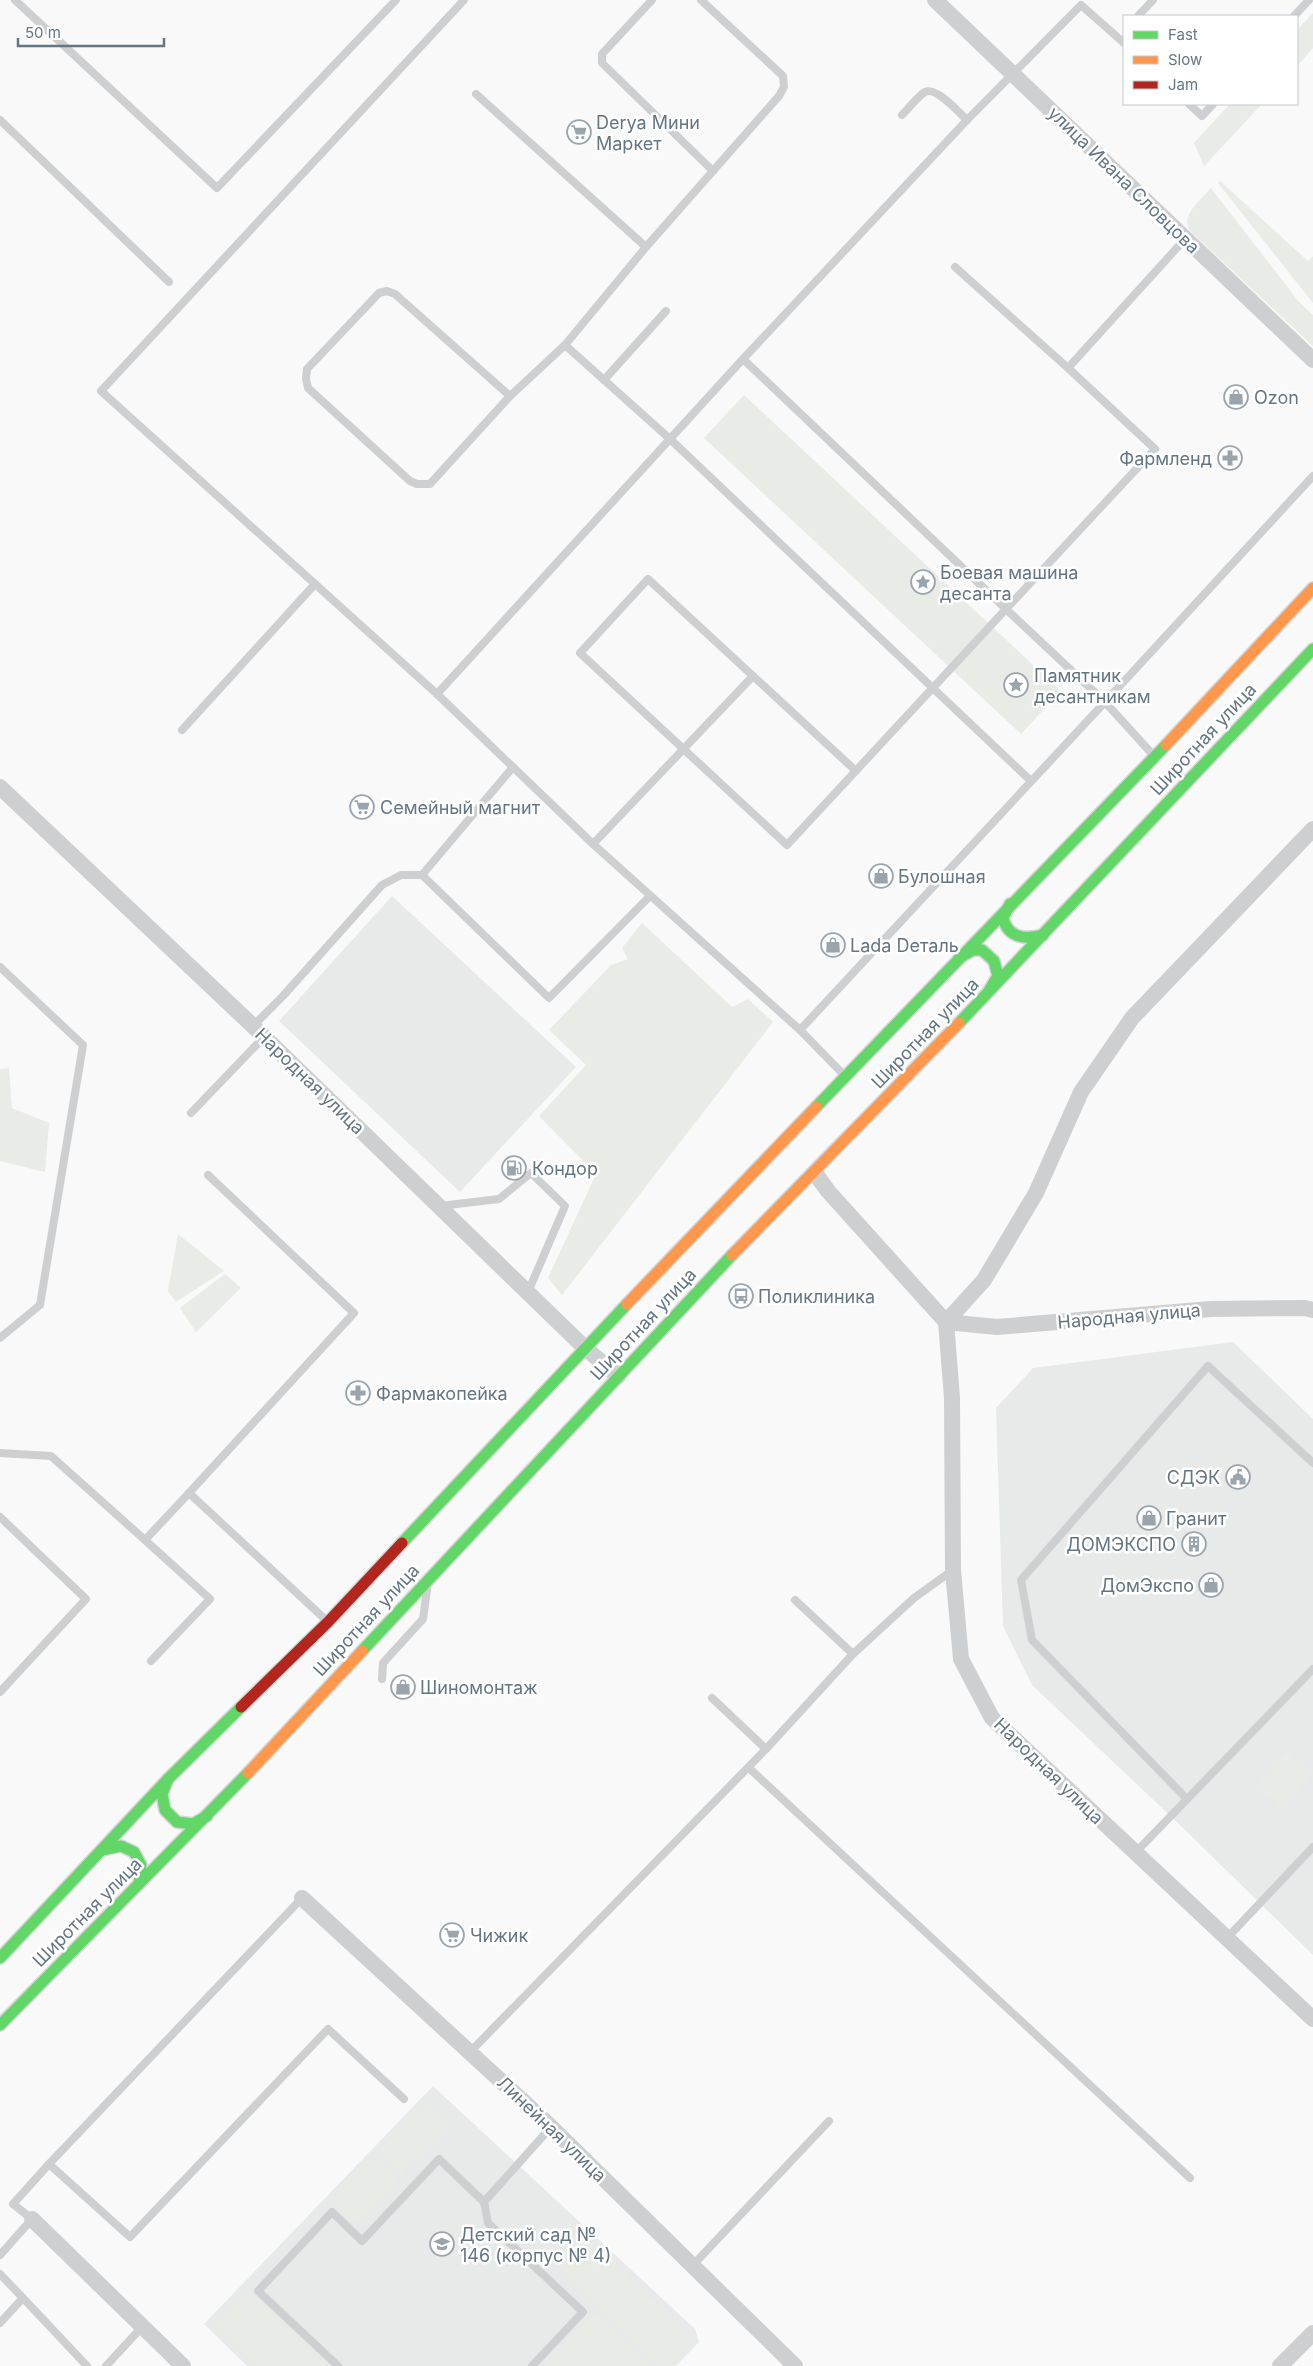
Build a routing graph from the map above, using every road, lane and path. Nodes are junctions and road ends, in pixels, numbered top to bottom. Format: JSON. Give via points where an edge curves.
{"nodes":[{"id":1,"x":15,"y":0,"type":"edge"},
{"id":2,"x":396,"y":0,"type":"edge"},
{"id":3,"x":464,"y":0,"type":"edge"},
{"id":4,"x":652,"y":0,"type":"edge"},
{"id":5,"x":701,"y":0,"type":"edge"},
{"id":6,"x":935,"y":0,"type":"edge"},
{"id":7,"x":1152,"y":0,"type":"edge"},
{"id":8,"x":1309,"y":0,"type":"edge"},
{"id":9,"x":1139,"y":15,"type":"edge"},
{"id":10,"x":1295,"y":15,"type":"edge"},
{"id":11,"x":1122,"y":37,"type":"edge"},
{"id":12,"x":1011,"y":73,"type":"junction"},
{"id":13,"x":476,"y":94,"type":"dead end"},
{"id":14,"x":1190,"y":105,"type":"edge"},
{"id":15,"x":1212,"y":105,"type":"edge"},
{"id":16,"x":902,"y":115,"type":"dead end"},
{"id":17,"x":0,"y":120,"type":"edge"},
{"id":18,"x":967,"y":120,"type":"junction"},
{"id":19,"x":713,"y":171,"type":"junction"},
{"id":20,"x":1185,"y":239,"type":"junction"},
{"id":21,"x":646,"y":247,"type":"junction"},
{"id":22,"x":955,"y":267,"type":"dead end"},
{"id":23,"x":168,"y":282,"type":"dead end"},
{"id":24,"x":666,"y":311,"type":"dead end"},
{"id":25,"x":565,"y":345,"type":"junction"},
{"id":26,"x":743,"y":359,"type":"junction"},
{"id":27,"x":1313,"y":360,"type":"edge"},
{"id":28,"x":1068,"y":368,"type":"junction"},
{"id":29,"x":604,"y":380,"type":"junction"},
{"id":30,"x":510,"y":396,"type":"junction"},
{"id":31,"x":670,"y":439,"type":"junction"},
{"id":32,"x":1313,"y":476,"type":"edge"},
{"id":33,"x":315,"y":584,"type":"junction"},
{"id":34,"x":1313,"y":588,"type":"edge"},
{"id":35,"x":1006,"y":609,"type":"junction"},
{"id":36,"x":1313,"y":649,"type":"edge"},
{"id":37,"x":753,"y":676,"type":"junction"},
{"id":38,"x":932,"y":687,"type":"junction"},
{"id":39,"x":437,"y":694,"type":"junction"},
{"id":40,"x":1105,"y":702,"type":"junction"},
{"id":41,"x":182,"y":730,"type":"dead end"},
{"id":42,"x":682,"y":749,"type":"junction"},
{"id":43,"x":1155,"y":757,"type":"junction"},
{"id":44,"x":512,"y":767,"type":"junction"},
{"id":45,"x":856,"y":771,"type":"junction"},
{"id":46,"x":1031,"y":781,"type":"junction"},
{"id":47,"x":0,"y":787,"type":"edge"},
{"id":48,"x":1313,"y":828,"type":"edge"},
{"id":49,"x":593,"y":844,"type":"junction"},
{"id":50,"x":422,"y":875,"type":"junction"},
{"id":51,"x":650,"y":896,"type":"junction"},
{"id":52,"x":1010,"y":904,"type":"junction"},
{"id":53,"x":1043,"y":934,"type":"junction"},
{"id":54,"x":958,"y":959,"type":"junction"},
{"id":55,"x":0,"y":967,"type":"edge"},
{"id":56,"x":990,"y":989,"type":"junction"},
{"id":57,"x":800,"y":1030,"type":"junction"},
{"id":58,"x":258,"y":1032,"type":"junction"},
{"id":59,"x":847,"y":1077,"type":"junction"},
{"id":60,"x":191,"y":1112,"type":"dead end"},
{"id":61,"x":815,"y":1172,"type":"junction"},
{"id":62,"x":208,"y":1175,"type":"dead end"},
{"id":63,"x":440,"y":1206,"type":"junction"},
{"id":64,"x":528,"y":1292,"type":"junction"},
{"id":65,"x":1313,"y":1310,"type":"edge"},
{"id":66,"x":946,"y":1322,"type":"junction"},
{"id":67,"x":0,"y":1338,"type":"edge"},
{"id":68,"x":585,"y":1348,"type":"junction"},
{"id":69,"x":618,"y":1376,"type":"junction"},
{"id":70,"x":0,"y":1453,"type":"edge"},
{"id":71,"x":1313,"y":1463,"type":"edge"},
{"id":72,"x":189,"y":1493,"type":"junction"},
{"id":73,"x":0,"y":1518,"type":"edge"},
{"id":74,"x":145,"y":1540,"type":"junction"},
{"id":75,"x":953,"y":1570,"type":"junction"},
{"id":76,"x":429,"y":1578,"type":"junction"},
{"id":77,"x":795,"y":1600,"type":"dead end"},
{"id":78,"x":328,"y":1622,"type":"junction"},
{"id":79,"x":853,"y":1654,"type":"junction"},
{"id":80,"x":151,"y":1661,"type":"dead end"},
{"id":81,"x":1313,"y":1669,"type":"edge"},
{"id":82,"x":382,"y":1679,"type":"dead end"},
{"id":83,"x":0,"y":1692,"type":"edge"},
{"id":84,"x":712,"y":1698,"type":"dead end"},
{"id":85,"x":766,"y":1749,"type":"junction"},
{"id":86,"x":748,"y":1768,"type":"junction"},
{"id":87,"x":168,"y":1779,"type":"junction"},
{"id":88,"x":1187,"y":1799,"type":"junction"},
{"id":89,"x":208,"y":1816,"type":"junction"},
{"id":90,"x":1313,"y":1847,"type":"edge"},
{"id":91,"x":102,"y":1850,"type":"junction"},
{"id":92,"x":1135,"y":1852,"type":"junction"},
{"id":93,"x":139,"y":1884,"type":"junction"},
{"id":94,"x":302,"y":1898,"type":"joint"},
{"id":95,"x":1226,"y":1938,"type":"junction"},
{"id":96,"x":1,"y":1955,"type":"edge"},
{"id":97,"x":1313,"y":2019,"type":"edge"},
{"id":98,"x":0,"y":2025,"type":"edge"},
{"id":99,"x":471,"y":2051,"type":"junction"},
{"id":100,"x":404,"y":2099,"type":"dead end"},
{"id":101,"x":829,"y":2121,"type":"dead end"},
{"id":102,"x":551,"y":2127,"type":"junction"},
{"id":103,"x":49,"y":2164,"type":"junction"},
{"id":104,"x":1190,"y":2178,"type":"dead end"},
{"id":105,"x":484,"y":2202,"type":"junction"},
{"id":106,"x":32,"y":2219,"type":"junction"},
{"id":107,"x":0,"y":2254,"type":"edge"},
{"id":108,"x":693,"y":2265,"type":"junction"},
{"id":109,"x":0,"y":2274,"type":"edge"},
{"id":110,"x":23,"y":2298,"type":"junction"},
{"id":111,"x":0,"y":2323,"type":"edge"},
{"id":112,"x":142,"y":2327,"type":"junction"},
{"id":113,"x":1313,"y":2333,"type":"edge"},
{"id":114,"x":87,"y":2366,"type":"edge"},
{"id":115,"x":106,"y":2366,"type":"edge"},
{"id":116,"x":183,"y":2366,"type":"edge"},
{"id":117,"x":338,"y":2366,"type":"edge"},
{"id":118,"x":532,"y":2366,"type":"edge"},
{"id":119,"x":795,"y":2366,"type":"edge"},
{"id":120,"x":1280,"y":2366,"type":"edge"}],
"edges":[{"from":1,"to":2,"type":"lane","via":[[217,188]]},
{"from":3,"to":33,"type":"lane","via":[[101,391]]},
{"from":4,"to":19,"type":"lane","via":[[602,54],[602,63]]},
{"from":5,"to":19,"type":"lane","via":[[783,76],[784,87]]},
{"from":6,"to":12,"type":"street","name":"улица Ивана Словцова"},
{"from":7,"to":9,"type":"lane"},
{"from":8,"to":10,"type":"lane"},
{"from":11,"to":12,"type":"lane","via":[[1081,5]]},
{"from":12,"to":18,"type":"lane"},
{"from":12,"to":20,"type":"street","name":"улица Ивана Словцова"},
{"from":13,"to":21,"type":"lane"},
{"from":14,"to":15,"type":"lane","via":[[1202,116]]},
{"from":16,"to":18,"type":"lane","via":[[930,90]]},
{"from":17,"to":23,"type":"lane"},
{"from":18,"to":26,"type":"lane"},
{"from":19,"to":21,"type":"lane"},
{"from":20,"to":27,"type":"street","name":"улица Ивана Словцова"},
{"from":20,"to":28,"type":"lane"},
{"from":21,"to":25,"type":"lane"},
{"from":22,"to":28,"type":"lane"},
{"from":24,"to":29,"type":"lane"},
{"from":25,"to":29,"type":"lane"},
{"from":25,"to":30,"type":"lane"},
{"from":26,"to":31,"type":"lane"},
{"from":26,"to":35,"type":"lane"},
{"from":28,"to":35,"type":"lane","via":[[1155,449]]},
{"from":29,"to":31,"type":"lane"},
{"from":30,"to":30,"type":"lane","via":[[430,484],[418,484],[410,481],[308,388],[307,369],[379,292],[386,291],[395,294]]},
{"from":31,"to":38,"type":"lane"},
{"from":31,"to":39,"type":"lane"},
{"from":32,"to":40,"type":"lane"},
{"from":33,"to":39,"type":"lane"},
{"from":33,"to":41,"type":"lane"},
{"from":34,"to":43,"type":"main road","name":"Широтная улица"},
{"from":35,"to":38,"type":"lane"},
{"from":35,"to":40,"type":"lane"},
{"from":36,"to":53,"type":"main road","name":"Широтная улица"},
{"from":37,"to":42,"type":"lane"},
{"from":37,"to":42,"type":"lane","via":[[648,580],[580,653]]},
{"from":37,"to":45,"type":"lane"},
{"from":38,"to":45,"type":"lane"},
{"from":38,"to":46,"type":"lane"},
{"from":39,"to":44,"type":"lane"},
{"from":40,"to":43,"type":"lane"},
{"from":40,"to":46,"type":"lane"},
{"from":42,"to":45,"type":"lane","via":[[787,845]]},
{"from":42,"to":49,"type":"lane"},
{"from":43,"to":52,"type":"main road","name":"Широтная улица"},
{"from":44,"to":49,"type":"lane"},
{"from":44,"to":50,"type":"lane"},
{"from":46,"to":57,"type":"lane"},
{"from":47,"to":58,"type":"street","name":"Народная улица"},
{"from":48,"to":66,"type":"street","via":[[1132,1018],[1081,1092],[1036,1194],[984,1280]]},
{"from":49,"to":51,"type":"lane"},
{"from":50,"to":51,"type":"lane","via":[[549,998]]},
{"from":50,"to":58,"type":"lane","via":[[401,876],[382,885],[284,996]]},
{"from":51,"to":57,"type":"lane"},
{"from":52,"to":53,"type":"main road","via":[[1004,918],[1005,926],[1016,936],[1030,939]]},
{"from":52,"to":54,"type":"main road","name":"Широтная улица"},
{"from":53,"to":56,"type":"main road","name":"Широтная улица"},
{"from":54,"to":56,"type":"main road","via":[[973,950],[982,950],[994,961],[998,976]]},
{"from":54,"to":59,"type":"main road","name":"Широтная улица"},
{"from":55,"to":67,"type":"lane","via":[[83,1045],[40,1305]]},
{"from":56,"to":61,"type":"main road","name":"Широтная улица"},
{"from":57,"to":59,"type":"lane"},
{"from":58,"to":60,"type":"lane"},
{"from":58,"to":63,"type":"street","name":"Народная улица"},
{"from":59,"to":68,"type":"main road","name":"Широтная улица"},
{"from":61,"to":66,"type":"street","via":[[828,1191]]},
{"from":61,"to":69,"type":"main road","name":"Широтная улица"},
{"from":62,"to":72,"type":"lane","via":[[354,1313]]},
{"from":63,"to":64,"type":"street","name":"Народная улица"},
{"from":63,"to":64,"type":"lane","via":[[499,1199],[531,1173],[565,1206]]},
{"from":64,"to":68,"type":"street","name":"Народная улица"},
{"from":65,"to":66,"type":"street","name":"Народная улица","via":[[1211,1309],[998,1327]]},
{"from":66,"to":75,"type":"street","name":"Народная улица","via":[[952,1398]]},
{"from":68,"to":69,"type":"street","name":"Народная улица"},
{"from":68,"to":78,"type":"main road","name":"Широтная улица"},
{"from":69,"to":76,"type":"main road","name":"Широтная улица"},
{"from":70,"to":74,"type":"lane","via":[[51,1456]]},
{"from":71,"to":88,"type":"lane","via":[[1208,1366],[1020,1580],[1032,1640]]},
{"from":72,"to":74,"type":"lane"},
{"from":72,"to":78,"type":"lane"},
{"from":73,"to":83,"type":"lane","via":[[86,1599]]},
{"from":74,"to":80,"type":"lane","via":[[210,1600]]},
{"from":75,"to":79,"type":"lane","via":[[914,1598]]},
{"from":75,"to":92,"type":"street","name":"Народная улица","via":[[961,1659],[992,1718]]},
{"from":76,"to":82,"type":"lane","via":[[423,1619],[383,1663]]},
{"from":76,"to":89,"type":"main road","name":"Широтная улица"},
{"from":77,"to":79,"type":"lane"},
{"from":78,"to":87,"type":"main road","name":"Широтная улица"},
{"from":79,"to":85,"type":"lane"},
{"from":81,"to":88,"type":"lane"},
{"from":84,"to":85,"type":"lane"},
{"from":85,"to":86,"type":"lane"},
{"from":86,"to":99,"type":"lane"},
{"from":86,"to":104,"type":"lane"},
{"from":87,"to":89,"type":"main road","via":[[162,1794],[165,1810],[177,1822],[193,1824]]},
{"from":87,"to":91,"type":"main road","name":"Широтная улица"},
{"from":88,"to":92,"type":"lane"},
{"from":89,"to":93,"type":"main road","name":"Широтная улица"},
{"from":90,"to":95,"type":"lane"},
{"from":91,"to":93,"type":"main road","via":[[115,1844],[129,1847],[139,1856],[143,1870]]},
{"from":91,"to":96,"type":"main road","name":"Широтная улица"},
{"from":92,"to":95,"type":"street","name":"Народная улица"},
{"from":93,"to":98,"type":"main road","name":"Широтная улица"},
{"from":94,"to":99,"type":"street","name":"Линейная улица"},
{"from":94,"to":103,"type":"lane"},
{"from":95,"to":97,"type":"street","name":"Народная улица"},
{"from":99,"to":102,"type":"street","name":"Линейная улица"},
{"from":100,"to":103,"type":"lane","via":[[328,2029],[130,2237]]},
{"from":101,"to":108,"type":"lane"},
{"from":102,"to":105,"type":"lane"},
{"from":102,"to":108,"type":"street","name":"Линейная улица"},
{"from":103,"to":106,"type":"lane","via":[[14,2204]]},
{"from":105,"to":117,"type":"lane","via":[[439,2159],[362,2241],[332,2212],[258,2291]]},
{"from":105,"to":118,"type":"lane","via":[[488,2223],[583,2312]]},
{"from":106,"to":107,"type":"lane"},
{"from":106,"to":112,"type":"street"},
{"from":108,"to":119,"type":"street","name":"Линейная улица"},
{"from":109,"to":110,"type":"lane"},
{"from":110,"to":111,"type":"lane"},
{"from":110,"to":114,"type":"lane"},
{"from":112,"to":115,"type":"lane"},
{"from":112,"to":116,"type":"street"},
{"from":113,"to":120,"type":"street"}]}
